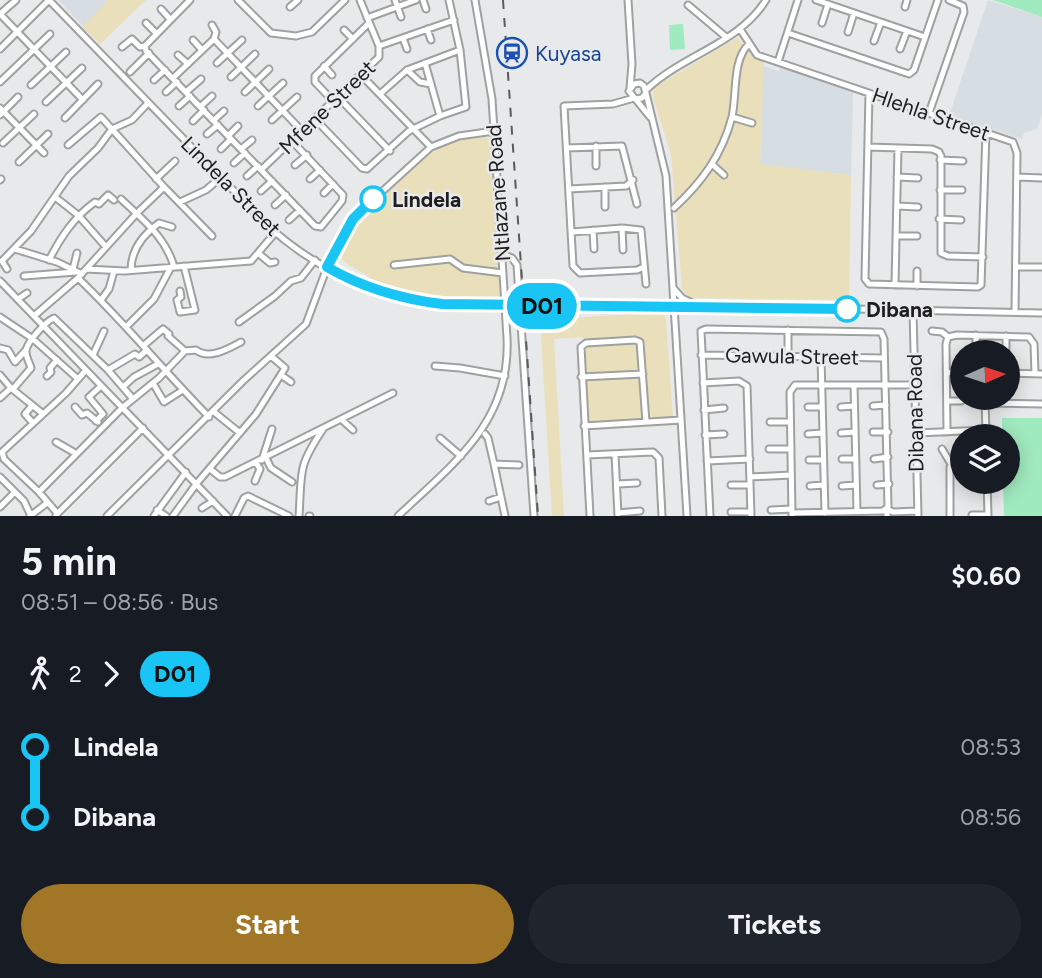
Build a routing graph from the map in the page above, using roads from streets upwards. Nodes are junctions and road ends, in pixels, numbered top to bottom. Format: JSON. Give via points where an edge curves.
{"nodes":[{"id":1,"x":16,"y":0,"type":"edge"},
{"id":2,"x":49,"y":0,"type":"edge"},
{"id":3,"x":179,"y":0,"type":"edge"},
{"id":4,"x":190,"y":0,"type":"edge"},
{"id":5,"x":238,"y":0,"type":"edge"},
{"id":6,"x":298,"y":0,"type":"edge"},
{"id":7,"x":345,"y":0,"type":"edge"},
{"id":8,"x":360,"y":0,"type":"edge"},
{"id":9,"x":395,"y":0,"type":"edge"},
{"id":10,"x":416,"y":0,"type":"edge"},
{"id":11,"x":423,"y":0,"type":"edge"},
{"id":12,"x":449,"y":0,"type":"edge"},
{"id":13,"x":475,"y":0,"type":"edge"},
{"id":14,"x":628,"y":0,"type":"edge"},
{"id":15,"x":766,"y":0,"type":"edge"},
{"id":16,"x":798,"y":0,"type":"edge"},
{"id":17,"x":816,"y":0,"type":"edge"},
{"id":18,"x":938,"y":0,"type":"edge"},
{"id":19,"x":949,"y":0,"type":"edge"},
{"id":20,"x":828,"y":4,"type":"junction"},
{"id":21,"x":688,"y":5,"type":"dead end"},
{"id":22,"x":184,"y":6,"type":"junction"},
{"id":23,"x":397,"y":7,"type":"junction"},
{"id":24,"x":290,"y":8,"type":"dead end"},
{"id":25,"x":161,"y":9,"type":"dead end"},
{"id":26,"x":426,"y":9,"type":"dead end"},
{"id":27,"x":854,"y":13,"type":"junction"},
{"id":28,"x":0,"y":14,"type":"edge"},
{"id":29,"x":401,"y":18,"type":"dead end"},
{"id":30,"x":170,"y":19,"type":"junction"},
{"id":31,"x":454,"y":20,"type":"junction"},
{"id":32,"x":368,"y":21,"type":"junction"},
{"id":33,"x":881,"y":22,"type":"junction"},
{"id":34,"x":146,"y":23,"type":"dead end"},
{"id":35,"x":821,"y":23,"type":"dead end"},
{"id":36,"x":212,"y":25,"type":"dead end"},
{"id":37,"x":427,"y":29,"type":"junction"},
{"id":38,"x":740,"y":29,"type":"junction"},
{"id":39,"x":344,"y":30,"type":"dead end"},
{"id":40,"x":907,"y":31,"type":"junction"},
{"id":41,"x":18,"y":32,"type":"junction"},
{"id":42,"x":848,"y":32,"type":"dead end"},
{"id":43,"x":156,"y":33,"type":"junction"},
{"id":44,"x":788,"y":33,"type":"junction"},
{"id":45,"x":50,"y":34,"type":"dead end"},
{"id":46,"x":726,"y":37,"type":"junction"},
{"id":47,"x":925,"y":37,"type":"junction"},
{"id":48,"x":403,"y":38,"type":"junction"},
{"id":49,"x":214,"y":39,"type":"junction"},
{"id":50,"x":353,"y":39,"type":"junction"},
{"id":51,"x":193,"y":40,"type":"dead end"},
{"id":52,"x":242,"y":40,"type":"dead end"},
{"id":53,"x":431,"y":40,"type":"dead end"},
{"id":54,"x":874,"y":41,"type":"dead end"},
{"id":55,"x":749,"y":44,"type":"junction"},
{"id":56,"x":145,"y":46,"type":"junction"},
{"id":57,"x":122,"y":47,"type":"dead end"},
{"id":58,"x":379,"y":47,"type":"junction"},
{"id":59,"x":0,"y":49,"type":"edge"},
{"id":60,"x":34,"y":49,"type":"junction"},
{"id":61,"x":407,"y":49,"type":"dead end"},
{"id":62,"x":900,"y":49,"type":"dead end"},
{"id":63,"x":202,"y":50,"type":"junction"},
{"id":64,"x":460,"y":50,"type":"junction"},
{"id":65,"x":66,"y":52,"type":"dead end"},
{"id":66,"x":149,"y":53,"type":"junction"},
{"id":67,"x":227,"y":53,"type":"junction"},
{"id":68,"x":256,"y":54,"type":"dead end"},
{"id":69,"x":178,"y":55,"type":"dead end"},
{"id":70,"x":778,"y":62,"type":"junction"},
{"id":71,"x":218,"y":63,"type":"dead end"},
{"id":72,"x":425,"y":63,"type":"junction"},
{"id":73,"x":188,"y":64,"type":"junction"},
{"id":74,"x":632,"y":65,"type":"junction"},
{"id":75,"x":51,"y":66,"type":"junction"},
{"id":76,"x":324,"y":66,"type":"junction"},
{"id":77,"x":82,"y":68,"type":"dead end"},
{"id":78,"x":241,"y":68,"type":"junction"},
{"id":79,"x":269,"y":69,"type":"dead end"},
{"id":80,"x":165,"y":70,"type":"junction"},
{"id":81,"x":407,"y":70,"type":"junction"},
{"id":82,"x":130,"y":72,"type":"dead end"},
{"id":83,"x":332,"y":75,"type":"dead end"},
{"id":84,"x":361,"y":75,"type":"junction"},
{"id":85,"x":231,"y":77,"type":"dead end"},
{"id":86,"x":660,"y":78,"type":"junction"},
{"id":87,"x":201,"y":79,"type":"dead end"},
{"id":88,"x":154,"y":80,"type":"dead end"},
{"id":89,"x":175,"y":80,"type":"junction"},
{"id":90,"x":0,"y":82,"type":"edge"},
{"id":91,"x":255,"y":82,"type":"junction"},
{"id":92,"x":67,"y":83,"type":"junction"},
{"id":93,"x":283,"y":83,"type":"dead end"},
{"id":94,"x":641,"y":83,"type":"junction"},
{"id":95,"x":31,"y":85,"type":"dead end"},
{"id":96,"x":98,"y":85,"type":"dead end"},
{"id":97,"x":431,"y":85,"type":"junction"},
{"id":98,"x":630,"y":90,"type":"junction"},
{"id":99,"x":166,"y":92,"type":"dead end"},
{"id":100,"x":245,"y":92,"type":"dead end"},
{"id":101,"x":646,"y":92,"type":"junction"},
{"id":102,"x":869,"y":93,"type":"junction"},
{"id":103,"x":188,"y":94,"type":"junction"},
{"id":104,"x":380,"y":94,"type":"junction"},
{"id":105,"x":212,"y":96,"type":"dead end"},
{"id":106,"x":269,"y":96,"type":"junction"},
{"id":107,"x":18,"y":97,"type":"dead end"},
{"id":108,"x":297,"y":97,"type":"dead end"},
{"id":109,"x":336,"y":99,"type":"junction"},
{"id":110,"x":635,"y":99,"type":"junction"},
{"id":111,"x":83,"y":100,"type":"junction"},
{"id":112,"x":622,"y":101,"type":"junction"},
{"id":113,"x":46,"y":102,"type":"dead end"},
{"id":114,"x":148,"y":103,"type":"junction"},
{"id":115,"x":179,"y":106,"type":"dead end"},
{"id":116,"x":258,"y":106,"type":"dead end"},
{"id":117,"x":202,"y":108,"type":"junction"},
{"id":118,"x":282,"y":110,"type":"junction"},
{"id":119,"x":224,"y":111,"type":"dead end"},
{"id":120,"x":1,"y":112,"type":"edge"},
{"id":121,"x":929,"y":113,"type":"junction"},
{"id":122,"x":34,"y":114,"type":"dead end"},
{"id":123,"x":440,"y":116,"type":"junction"},
{"id":124,"x":732,"y":117,"type":"junction"},
{"id":125,"x":65,"y":118,"type":"dead end"},
{"id":126,"x":652,"y":119,"type":"junction"},
{"id":127,"x":272,"y":120,"type":"dead end"},
{"id":128,"x":315,"y":120,"type":"junction"},
{"id":129,"x":193,"y":121,"type":"dead end"},
{"id":130,"x":216,"y":122,"type":"junction"},
{"id":131,"x":752,"y":123,"type":"dead end"},
{"id":132,"x":238,"y":126,"type":"dead end"},
{"id":133,"x":20,"y":128,"type":"junction"},
{"id":134,"x":111,"y":129,"type":"junction"},
{"id":135,"x":413,"y":130,"type":"junction"},
{"id":136,"x":302,"y":131,"type":"junction"},
{"id":137,"x":494,"y":131,"type":"junction"},
{"id":138,"x":986,"y":132,"type":"junction"},
{"id":139,"x":48,"y":134,"type":"dead end"},
{"id":140,"x":207,"y":134,"type":"dead end"},
{"id":141,"x":230,"y":137,"type":"junction"},
{"id":142,"x":252,"y":140,"type":"dead end"},
{"id":143,"x":292,"y":141,"type":"junction"},
{"id":144,"x":4,"y":144,"type":"dead end"},
{"id":145,"x":37,"y":145,"type":"junction"},
{"id":146,"x":68,"y":145,"type":"dead end"},
{"id":147,"x":596,"y":146,"type":"junction"},
{"id":148,"x":431,"y":147,"type":"junction"},
{"id":149,"x":868,"y":147,"type":"junction"},
{"id":150,"x":567,"y":148,"type":"junction"},
{"id":151,"x":898,"y":148,"type":"junction"},
{"id":152,"x":221,"y":149,"type":"dead end"},
{"id":153,"x":243,"y":151,"type":"junction"},
{"id":154,"x":390,"y":151,"type":"junction"},
{"id":155,"x":44,"y":153,"type":"dead end"},
{"id":156,"x":307,"y":155,"type":"junction"},
{"id":157,"x":940,"y":160,"type":"junction"},
{"id":158,"x":963,"y":160,"type":"dead end"},
{"id":159,"x":175,"y":161,"type":"dead end"},
{"id":160,"x":19,"y":162,"type":"dead end"},
{"id":161,"x":234,"y":163,"type":"dead end"},
{"id":162,"x":296,"y":165,"type":"dead end"},
{"id":163,"x":713,"y":165,"type":"junction"},
{"id":164,"x":596,"y":166,"type":"dead end"},
{"id":165,"x":259,"y":168,"type":"junction"},
{"id":166,"x":320,"y":170,"type":"junction"},
{"id":167,"x":724,"y":175,"type":"dead end"},
{"id":168,"x":247,"y":176,"type":"dead end"},
{"id":169,"x":220,"y":177,"type":"junction"},
{"id":170,"x":897,"y":177,"type":"junction"},
{"id":171,"x":1017,"y":177,"type":"junction"},
{"id":172,"x":918,"y":178,"type":"dead end"},
{"id":173,"x":1042,"y":178,"type":"edge"},
{"id":174,"x":156,"y":179,"type":"junction"},
{"id":175,"x":310,"y":179,"type":"dead end"},
{"id":176,"x":633,"y":180,"type":"junction"},
{"id":177,"x":272,"y":181,"type":"junction"},
{"id":178,"x":333,"y":184,"type":"junction"},
{"id":179,"x":164,"y":187,"type":"junction"},
{"id":180,"x":605,"y":187,"type":"junction"},
{"id":181,"x":569,"y":189,"type":"junction"},
{"id":182,"x":940,"y":190,"type":"junction"},
{"id":183,"x":962,"y":190,"type":"dead end"},
{"id":184,"x":261,"y":191,"type":"dead end"},
{"id":185,"x":324,"y":193,"type":"dead end"},
{"id":186,"x":286,"y":195,"type":"junction"},
{"id":187,"x":55,"y":197,"type":"junction"},
{"id":188,"x":180,"y":202,"type":"junction"},
{"id":189,"x":637,"y":204,"type":"dead end"},
{"id":190,"x":275,"y":205,"type":"dead end"},
{"id":191,"x":897,"y":206,"type":"junction"},
{"id":192,"x":605,"y":207,"type":"dead end"},
{"id":193,"x":918,"y":207,"type":"dead end"},
{"id":194,"x":674,"y":208,"type":"dead end"},
{"id":195,"x":300,"y":210,"type":"junction"},
{"id":196,"x":137,"y":213,"type":"junction"},
{"id":197,"x":78,"y":215,"type":"junction"},
{"id":198,"x":939,"y":219,"type":"junction"},
{"id":199,"x":289,"y":220,"type":"dead end"},
{"id":200,"x":961,"y":220,"type":"dead end"},
{"id":201,"x":172,"y":227,"type":"dead end"},
{"id":202,"x":152,"y":228,"type":"junction"},
{"id":203,"x":622,"y":228,"type":"junction"},
{"id":204,"x":593,"y":230,"type":"junction"},
{"id":205,"x":572,"y":232,"type":"junction"},
{"id":206,"x":275,"y":233,"type":"junction"},
{"id":207,"x":212,"y":236,"type":"dead end"},
{"id":208,"x":896,"y":236,"type":"junction"},
{"id":209,"x":917,"y":236,"type":"dead end"},
{"id":210,"x":106,"y":247,"type":"junction"},
{"id":211,"x":594,"y":248,"type":"dead end"},
{"id":212,"x":15,"y":249,"type":"junction"},
{"id":213,"x":623,"y":250,"type":"dead end"},
{"id":214,"x":76,"y":253,"type":"dead end"},
{"id":215,"x":258,"y":253,"type":"junction"},
{"id":216,"x":502,"y":254,"type":"junction"},
{"id":217,"x":983,"y":257,"type":"junction"},
{"id":218,"x":49,"y":260,"type":"junction"},
{"id":219,"x":315,"y":260,"type":"junction"},
{"id":220,"x":275,"y":262,"type":"dead end"},
{"id":221,"x":394,"y":265,"type":"dead end"},
{"id":222,"x":184,"y":266,"type":"junction"},
{"id":223,"x":172,"y":267,"type":"junction"},
{"id":224,"x":327,"y":267,"type":"junction"},
{"id":225,"x":644,"y":267,"type":"junction"},
{"id":226,"x":1016,"y":267,"type":"junction"},
{"id":227,"x":1042,"y":267,"type":"edge"},
{"id":228,"x":7,"y":269,"type":"dead end"},
{"id":229,"x":131,"y":270,"type":"junction"},
{"id":230,"x":114,"y":271,"type":"junction"},
{"id":231,"x":917,"y":271,"type":"dead end"},
{"id":232,"x":79,"y":272,"type":"junction"},
{"id":233,"x":503,"y":273,"type":"junction"},
{"id":234,"x":24,"y":276,"type":"dead end"},
{"id":235,"x":0,"y":281,"type":"edge"},
{"id":236,"x":646,"y":284,"type":"dead end"},
{"id":237,"x":895,"y":285,"type":"junction"},
{"id":238,"x":673,"y":286,"type":"junction"},
{"id":239,"x":917,"y":286,"type":"junction"},
{"id":240,"x":180,"y":291,"type":"dead end"},
{"id":241,"x":27,"y":293,"type":"dead end"},
{"id":242,"x":18,"y":299,"type":"junction"},
{"id":243,"x":101,"y":300,"type":"junction"},
{"id":244,"x":674,"y":305,"type":"junction"},
{"id":245,"x":698,"y":306,"type":"junction"},
{"id":246,"x":913,"y":310,"type":"junction"},
{"id":247,"x":1015,"y":312,"type":"junction"},
{"id":248,"x":1042,"y":313,"type":"edge"},
{"id":249,"x":34,"y":316,"type":"junction"},
{"id":250,"x":0,"y":317,"type":"edge"},
{"id":251,"x":239,"y":322,"type":"dead end"},
{"id":252,"x":43,"y":326,"type":"junction"},
{"id":253,"x":127,"y":326,"type":"junction"},
{"id":254,"x":788,"y":330,"type":"junction"},
{"id":255,"x":104,"y":331,"type":"dead end"},
{"id":256,"x":932,"y":331,"type":"dead end"},
{"id":257,"x":976,"y":335,"type":"junction"},
{"id":258,"x":1006,"y":336,"type":"junction"},
{"id":259,"x":948,"y":337,"type":"junction"},
{"id":260,"x":33,"y":339,"type":"junction"},
{"id":261,"x":976,"y":340,"type":"edge"},
{"id":262,"x":1006,"y":340,"type":"edge"},
{"id":263,"x":241,"y":342,"type":"dead end"},
{"id":264,"x":0,"y":348,"type":"edge"},
{"id":265,"x":145,"y":348,"type":"junction"},
{"id":266,"x":25,"y":351,"type":"junction"},
{"id":267,"x":185,"y":351,"type":"junction"},
{"id":268,"x":93,"y":355,"type":"junction"},
{"id":269,"x":701,"y":355,"type":"junction"},
{"id":270,"x":271,"y":356,"type":"junction"},
{"id":271,"x":788,"y":356,"type":"junction"},
{"id":272,"x":821,"y":357,"type":"junction"},
{"id":273,"x":884,"y":358,"type":"junction"},
{"id":274,"x":57,"y":360,"type":"junction"},
{"id":275,"x":158,"y":364,"type":"junction"},
{"id":276,"x":435,"y":366,"type":"dead end"},
{"id":277,"x":86,"y":370,"type":"junction"},
{"id":278,"x":108,"y":370,"type":"junction"},
{"id":279,"x":166,"y":371,"type":"junction"},
{"id":280,"x":947,"y":373,"type":"junction"},
{"id":281,"x":950,"y":373,"type":"edge"},
{"id":282,"x":1020,"y":373,"type":"edge"},
{"id":283,"x":643,"y":374,"type":"junction"},
{"id":284,"x":1039,"y":374,"type":"edge"},
{"id":285,"x":0,"y":375,"type":"edge"},
{"id":286,"x":281,"y":375,"type":"junction"},
{"id":287,"x":47,"y":376,"type":"dead end"},
{"id":288,"x":505,"y":376,"type":"junction"},
{"id":289,"x":137,"y":377,"type":"junction"},
{"id":290,"x":581,"y":377,"type":"junction"},
{"id":291,"x":78,"y":379,"type":"junction"},
{"id":292,"x":291,"y":382,"type":"dead end"},
{"id":293,"x":153,"y":383,"type":"junction"},
{"id":294,"x":703,"y":383,"type":"junction"},
{"id":295,"x":821,"y":384,"type":"junction"},
{"id":296,"x":854,"y":385,"type":"junction"},
{"id":297,"x":885,"y":385,"type":"junction"},
{"id":298,"x":915,"y":385,"type":"junction"},
{"id":299,"x":102,"y":386,"type":"junction"},
{"id":300,"x":123,"y":387,"type":"junction"},
{"id":301,"x":12,"y":389,"type":"junction"},
{"id":302,"x":144,"y":389,"type":"junction"},
{"id":303,"x":183,"y":390,"type":"junction"},
{"id":304,"x":393,"y":393,"type":"dead end"},
{"id":305,"x":0,"y":398,"type":"edge"},
{"id":306,"x":133,"y":399,"type":"junction"},
{"id":307,"x":947,"y":401,"type":"joint"},
{"id":308,"x":1020,"y":402,"type":"edge"},
{"id":309,"x":1042,"y":404,"type":"edge"},
{"id":310,"x":886,"y":405,"type":"junction"},
{"id":311,"x":32,"y":406,"type":"junction"},
{"id":312,"x":854,"y":406,"type":"junction"},
{"id":313,"x":873,"y":406,"type":"dead end"},
{"id":314,"x":75,"y":407,"type":"dead end"},
{"id":315,"x":808,"y":407,"type":"dead end"},
{"id":316,"x":822,"y":407,"type":"junction"},
{"id":317,"x":841,"y":407,"type":"dead end"},
{"id":318,"x":122,"y":408,"type":"junction"},
{"id":319,"x":724,"y":408,"type":"dead end"},
{"id":320,"x":704,"y":410,"type":"junction"},
{"id":321,"x":42,"y":413,"type":"junction"},
{"id":322,"x":211,"y":414,"type":"junction"},
{"id":323,"x":341,"y":419,"type":"junction"},
{"id":324,"x":681,"y":420,"type":"junction"},
{"id":325,"x":96,"y":421,"type":"junction"},
{"id":326,"x":646,"y":422,"type":"junction"},
{"id":327,"x":770,"y":422,"type":"dead end"},
{"id":328,"x":790,"y":422,"type":"junction"},
{"id":329,"x":33,"y":423,"type":"junction"},
{"id":330,"x":325,"y":426,"type":"junction"},
{"id":331,"x":584,"y":426,"type":"junction"},
{"id":332,"x":103,"y":427,"type":"junction"},
{"id":333,"x":143,"y":428,"type":"junction"},
{"id":334,"x":272,"y":429,"type":"dead end"},
{"id":335,"x":353,"y":430,"type":"dead end"},
{"id":336,"x":855,"y":432,"type":"junction"},
{"id":337,"x":873,"y":432,"type":"dead end"},
{"id":338,"x":888,"y":432,"type":"junction"},
{"id":339,"x":947,"y":432,"type":"junction"},
{"id":340,"x":950,"y":432,"type":"edge"},
{"id":341,"x":240,"y":433,"type":"junction"},
{"id":342,"x":823,"y":433,"type":"junction"},
{"id":343,"x":841,"y":433,"type":"dead end"},
{"id":344,"x":916,"y":433,"type":"junction"},
{"id":345,"x":485,"y":434,"type":"dead end"},
{"id":346,"x":724,"y":434,"type":"dead end"},
{"id":347,"x":808,"y":434,"type":"dead end"},
{"id":348,"x":705,"y":435,"type":"junction"},
{"id":349,"x":440,"y":438,"type":"dead end"},
{"id":350,"x":56,"y":442,"type":"dead end"},
{"id":351,"x":769,"y":449,"type":"dead end"},
{"id":352,"x":791,"y":449,"type":"junction"},
{"id":353,"x":942,"y":449,"type":"dead end"},
{"id":354,"x":75,"y":453,"type":"junction"},
{"id":355,"x":615,"y":454,"type":"junction"},
{"id":356,"x":169,"y":455,"type":"junction"},
{"id":357,"x":587,"y":455,"type":"junction"},
{"id":358,"x":461,"y":456,"type":"junction"},
{"id":359,"x":888,"y":457,"type":"junction"},
{"id":360,"x":750,"y":459,"type":"junction"},
{"id":361,"x":842,"y":459,"type":"dead end"},
{"id":362,"x":855,"y":459,"type":"junction"},
{"id":363,"x":874,"y":459,"type":"dead end"},
{"id":364,"x":261,"y":460,"type":"junction"},
{"id":365,"x":809,"y":460,"type":"dead end"},
{"id":366,"x":823,"y":460,"type":"junction"},
{"id":367,"x":707,"y":461,"type":"junction"},
{"id":368,"x":950,"y":462,"type":"edge"},
{"id":369,"x":494,"y":464,"type":"junction"},
{"id":370,"x":519,"y":465,"type":"dead end"},
{"id":371,"x":210,"y":469,"type":"junction"},
{"id":372,"x":186,"y":472,"type":"junction"},
{"id":373,"x":791,"y":475,"type":"junction"},
{"id":374,"x":0,"y":477,"type":"edge"},
{"id":375,"x":750,"y":477,"type":"junction"},
{"id":376,"x":255,"y":481,"type":"dead end"},
{"id":377,"x":292,"y":482,"type":"dead end"},
{"id":378,"x":197,"y":483,"type":"junction"},
{"id":379,"x":637,"y":483,"type":"dead end"},
{"id":380,"x":617,"y":484,"type":"junction"},
{"id":381,"x":889,"y":484,"type":"junction"},
{"id":382,"x":731,"y":485,"type":"dead end"},
{"id":383,"x":750,"y":485,"type":"junction"},
{"id":384,"x":824,"y":485,"type":"junction"},
{"id":385,"x":856,"y":485,"type":"junction"},
{"id":386,"x":877,"y":485,"type":"dead end"},
{"id":387,"x":810,"y":486,"type":"dead end"},
{"id":388,"x":842,"y":486,"type":"dead end"},
{"id":389,"x":15,"y":492,"type":"junction"},
{"id":390,"x":39,"y":492,"type":"junction"},
{"id":391,"x":510,"y":494,"type":"dead end"},
{"id":392,"x":950,"y":494,"type":"edge"},
{"id":393,"x":987,"y":494,"type":"edge"},
{"id":394,"x":501,"y":496,"type":"junction"},
{"id":395,"x":213,"y":501,"type":"junction"},
{"id":396,"x":489,"y":501,"type":"dead end"},
{"id":397,"x":47,"y":503,"type":"junction"},
{"id":398,"x":0,"y":507,"type":"edge"},
{"id":399,"x":202,"y":508,"type":"dead end"},
{"id":400,"x":771,"y":510,"type":"dead end"},
{"id":401,"x":640,"y":511,"type":"dead end"},
{"id":402,"x":857,"y":511,"type":"junction"},
{"id":403,"x":731,"y":512,"type":"dead end"},
{"id":404,"x":887,"y":512,"type":"edge"},
{"id":405,"x":155,"y":513,"type":"edge"},
{"id":406,"x":792,"y":513,"type":"edge"},
{"id":407,"x":56,"y":514,"type":"edge"},
{"id":408,"x":618,"y":514,"type":"edge"},
{"id":409,"x":751,"y":514,"type":"edge"},
{"id":410,"x":825,"y":514,"type":"edge"},
{"id":411,"x":870,"y":514,"type":"edge"},
{"id":412,"x":918,"y":514,"type":"edge"},
{"id":413,"x":972,"y":515,"type":"edge"},
{"id":414,"x":31,"y":516,"type":"edge"},
{"id":415,"x":107,"y":516,"type":"edge"},
{"id":416,"x":166,"y":516,"type":"edge"},
{"id":417,"x":173,"y":516,"type":"edge"},
{"id":418,"x":227,"y":516,"type":"edge"},
{"id":419,"x":235,"y":516,"type":"edge"},
{"id":420,"x":289,"y":516,"type":"edge"},
{"id":421,"x":300,"y":516,"type":"edge"},
{"id":422,"x":398,"y":516,"type":"edge"},
{"id":423,"x":505,"y":516,"type":"edge"},
{"id":424,"x":534,"y":516,"type":"edge"},
{"id":425,"x":590,"y":516,"type":"edge"},
{"id":426,"x":662,"y":516,"type":"edge"},
{"id":427,"x":687,"y":516,"type":"edge"},
{"id":428,"x":710,"y":516,"type":"edge"},
{"id":429,"x":950,"y":516,"type":"edge"},
{"id":430,"x":988,"y":516,"type":"edge"}],
"edges":[{"from":1,"to":28,"type":"street"},
{"from":2,"to":41,"type":"street"},
{"from":2,"to":114,"type":"street","name":"Lindela Street"},
{"from":3,"to":22,"type":"street"},
{"from":4,"to":22,"type":"street"},
{"from":5,"to":7,"type":"street","via":[[271,33],[296,36],[312,32]]},
{"from":6,"to":24,"type":"street"},
{"from":8,"to":32,"type":"street","name":"Mfene Street"},
{"from":9,"to":23,"type":"street"},
{"from":10,"to":23,"type":"street"},
{"from":11,"to":26,"type":"street"},
{"from":12,"to":31,"type":"street"},
{"from":13,"to":137,"type":"street","name":"Ntlazane Road","via":[[488,64]]},
{"from":14,"to":74,"type":"street"},
{"from":15,"to":38,"type":"street"},
{"from":16,"to":44,"type":"street"},
{"from":17,"to":20,"type":"street"},
{"from":18,"to":47,"type":"street"},
{"from":19,"to":121,"type":"street","via":[[964,12]]},
{"from":20,"to":27,"type":"street"},
{"from":20,"to":35,"type":"street"},
{"from":21,"to":46,"type":"street"},
{"from":22,"to":30,"type":"street"},
{"from":23,"to":29,"type":"street"},
{"from":23,"to":32,"type":"street"},
{"from":25,"to":30,"type":"street"},
{"from":27,"to":33,"type":"street"},
{"from":27,"to":42,"type":"street"},
{"from":28,"to":41,"type":"street"},
{"from":30,"to":43,"type":"street"},
{"from":31,"to":37,"type":"street"},
{"from":31,"to":64,"type":"street"},
{"from":32,"to":50,"type":"street"},
{"from":32,"to":58,"type":"street","name":"Mfene Street"},
{"from":33,"to":40,"type":"street"},
{"from":33,"to":54,"type":"street"},
{"from":34,"to":43,"type":"street"},
{"from":36,"to":49,"type":"street"},
{"from":37,"to":48,"type":"street"},
{"from":37,"to":53,"type":"street"},
{"from":38,"to":46,"type":"street"},
{"from":38,"to":55,"type":"street","name":"Hlehla Street"},
{"from":39,"to":50,"type":"street"},
{"from":40,"to":47,"type":"street"},
{"from":40,"to":62,"type":"street"},
{"from":41,"to":59,"type":"street"},
{"from":41,"to":60,"type":"street"},
{"from":43,"to":56,"type":"street"},
{"from":44,"to":47,"type":"street","via":[[908,74],[914,70]]},
{"from":44,"to":70,"type":"street"},
{"from":45,"to":60,"type":"street"},
{"from":46,"to":86,"type":"street"},
{"from":48,"to":58,"type":"street"},
{"from":48,"to":61,"type":"street"},
{"from":49,"to":63,"type":"street"},
{"from":49,"to":67,"type":"street"},
{"from":50,"to":76,"type":"street"},
{"from":51,"to":63,"type":"street"},
{"from":52,"to":67,"type":"street"},
{"from":55,"to":70,"type":"street","name":"Hlehla Street","via":[[755,54]]},
{"from":55,"to":124,"type":"street","via":[[738,61]]},
{"from":56,"to":57,"type":"street","via":[[132,39]]},
{"from":56,"to":66,"type":"street"},
{"from":58,"to":84,"type":"street","name":"Mfene Street","via":[[379,57]]},
{"from":60,"to":75,"type":"street"},
{"from":60,"to":90,"type":"street"},
{"from":63,"to":73,"type":"street"},
{"from":64,"to":72,"type":"street"},
{"from":64,"to":123,"type":"street","via":[[466,107]]},
{"from":65,"to":75,"type":"street"},
{"from":66,"to":80,"type":"street"},
{"from":66,"to":82,"type":"street"},
{"from":67,"to":71,"type":"street"},
{"from":67,"to":78,"type":"street"},
{"from":68,"to":78,"type":"street"},
{"from":69,"to":73,"type":"street"},
{"from":70,"to":102,"type":"street","name":"Hlehla Street"},
{"from":72,"to":81,"type":"street"},
{"from":72,"to":97,"type":"street"},
{"from":73,"to":89,"type":"street"},
{"from":74,"to":94,"type":"street"},
{"from":74,"to":98,"type":"street"},
{"from":75,"to":92,"type":"street"},
{"from":75,"to":95,"type":"street"},
{"from":76,"to":83,"type":"street"},
{"from":76,"to":109,"type":"street","via":[[314,80]]},
{"from":77,"to":92,"type":"street"},
{"from":78,"to":85,"type":"street"},
{"from":78,"to":91,"type":"street"},
{"from":79,"to":91,"type":"street"},
{"from":80,"to":88,"type":"street"},
{"from":80,"to":89,"type":"street"},
{"from":81,"to":97,"type":"street"},
{"from":81,"to":104,"type":"street"},
{"from":84,"to":104,"type":"street"},
{"from":84,"to":109,"type":"street","name":"Mfene Street"},
{"from":86,"to":94,"type":"street"},
{"from":86,"to":101,"type":"street"},
{"from":87,"to":103,"type":"street"},
{"from":89,"to":99,"type":"street"},
{"from":89,"to":103,"type":"street"},
{"from":91,"to":100,"type":"street"},
{"from":91,"to":106,"type":"street"},
{"from":92,"to":111,"type":"street"},
{"from":92,"to":113,"type":"street"},
{"from":93,"to":106,"type":"street"},
{"from":94,"to":98,"type":"street","via":[[634,83]]},
{"from":94,"to":101,"type":"street"},
{"from":96,"to":111,"type":"street"},
{"from":97,"to":123,"type":"street"},
{"from":98,"to":110,"type":"street"},
{"from":98,"to":112,"type":"street"},
{"from":101,"to":110,"type":"street"},
{"from":101,"to":126,"type":"street"},
{"from":102,"to":121,"type":"street","name":"Hlehla Street"},
{"from":102,"to":149,"type":"street"},
{"from":103,"to":115,"type":"street"},
{"from":103,"to":117,"type":"street"},
{"from":104,"to":135,"type":"street"},
{"from":105,"to":117,"type":"street"},
{"from":106,"to":116,"type":"street"},
{"from":106,"to":118,"type":"street"},
{"from":107,"to":120,"type":"street"},
{"from":108,"to":118,"type":"street"},
{"from":109,"to":128,"type":"street","name":"Mfene Street"},
{"from":109,"to":154,"type":"street"},
{"from":110,"to":112,"type":"street"},
{"from":110,"to":126,"type":"street"},
{"from":111,"to":125,"type":"street"},
{"from":112,"to":150,"type":"street","via":[[564,106]]},
{"from":114,"to":134,"type":"street","via":[[132,120]]},
{"from":114,"to":169,"type":"street","name":"Lindela Street"},
{"from":117,"to":129,"type":"street"},
{"from":117,"to":130,"type":"street"},
{"from":118,"to":127,"type":"street"},
{"from":118,"to":136,"type":"street"},
{"from":119,"to":130,"type":"street"},
{"from":120,"to":133,"type":"street"},
{"from":121,"to":138,"type":"street","name":"Hlehla Street"},
{"from":122,"to":133,"type":"street"},
{"from":123,"to":135,"type":"street"},
{"from":124,"to":131,"type":"street"},
{"from":124,"to":163,"type":"street"},
{"from":126,"to":238,"type":"street","via":[[666,176]]},
{"from":128,"to":136,"type":"street","name":"Mfene Street"},
{"from":128,"to":154,"type":"street","via":[[364,169]]},
{"from":130,"to":140,"type":"street"},
{"from":130,"to":141,"type":"street"},
{"from":132,"to":141,"type":"street"},
{"from":133,"to":144,"type":"street"},
{"from":133,"to":145,"type":"street"},
{"from":134,"to":146,"type":"street","via":[[101,117]]},
{"from":134,"to":174,"type":"street"},
{"from":134,"to":187,"type":"street"},
{"from":135,"to":148,"type":"street"},
{"from":135,"to":154,"type":"street"},
{"from":136,"to":143,"type":"street","name":"Mfene Street"},
{"from":137,"to":148,"type":"street","via":[[459,136]]},
{"from":137,"to":216,"type":"street","name":"Ntlazane Road"},
{"from":138,"to":171,"type":"street","name":"Hlehla Street","via":[[1015,145]]},
{"from":138,"to":217,"type":"street"},
{"from":139,"to":145,"type":"street"},
{"from":141,"to":152,"type":"street"},
{"from":141,"to":153,"type":"street"},
{"from":142,"to":153,"type":"street"},
{"from":143,"to":156,"type":"street"},
{"from":143,"to":165,"type":"street","name":"Mfene Street"},
{"from":145,"to":155,"type":"street"},
{"from":145,"to":160,"type":"street"},
{"from":147,"to":150,"type":"street"},
{"from":147,"to":164,"type":"street"},
{"from":147,"to":176,"type":"street","via":[[622,146]]},
{"from":148,"to":224,"type":"street","via":[[353,219]]},
{"from":149,"to":151,"type":"street"},
{"from":149,"to":237,"type":"street","via":[[865,279],[871,285]]},
{"from":150,"to":181,"type":"street"},
{"from":151,"to":157,"type":"street","via":[[934,149]]},
{"from":151,"to":170,"type":"street"},
{"from":153,"to":161,"type":"street"},
{"from":153,"to":165,"type":"street"},
{"from":156,"to":162,"type":"street"},
{"from":156,"to":166,"type":"street"},
{"from":157,"to":158,"type":"street"},
{"from":157,"to":182,"type":"street"},
{"from":159,"to":174,"type":"street"},
{"from":163,"to":167,"type":"street"},
{"from":163,"to":194,"type":"street"},
{"from":165,"to":168,"type":"street","name":"Mfene Street"},
{"from":165,"to":177,"type":"street"},
{"from":166,"to":175,"type":"street"},
{"from":166,"to":178,"type":"street"},
{"from":169,"to":188,"type":"street","via":[[206,190]]},
{"from":169,"to":206,"type":"street","name":"Lindela Street"},
{"from":170,"to":172,"type":"street"},
{"from":170,"to":191,"type":"street"},
{"from":171,"to":173,"type":"street"},
{"from":171,"to":226,"type":"street","name":"Hlehla Street"},
{"from":174,"to":179,"type":"street"},
{"from":176,"to":180,"type":"street","via":[[626,186]]},
{"from":176,"to":189,"type":"street"},
{"from":177,"to":184,"type":"street"},
{"from":177,"to":186,"type":"street"},
{"from":178,"to":185,"type":"street"},
{"from":178,"to":195,"type":"street","via":[[343,198],[322,226],[315,226]]},
{"from":179,"to":188,"type":"street"},
{"from":179,"to":196,"type":"street"},
{"from":180,"to":181,"type":"street"},
{"from":180,"to":192,"type":"street"},
{"from":181,"to":205,"type":"street"},
{"from":182,"to":183,"type":"street"},
{"from":182,"to":198,"type":"street"},
{"from":186,"to":190,"type":"street"},
{"from":186,"to":195,"type":"street"},
{"from":187,"to":197,"type":"street"},
{"from":187,"to":212,"type":"street"},
{"from":188,"to":207,"type":"street"},
{"from":191,"to":193,"type":"street"},
{"from":191,"to":208,"type":"street"},
{"from":195,"to":199,"type":"street"},
{"from":196,"to":197,"type":"street","via":[[108,195]]},
{"from":196,"to":202,"type":"street"},
{"from":196,"to":210,"type":"street"},
{"from":197,"to":210,"type":"street"},
{"from":197,"to":218,"type":"street"},
{"from":198,"to":200,"type":"street"},
{"from":198,"to":217,"type":"street","via":[[943,254]]},
{"from":201,"to":202,"type":"street","via":[[159,223]]},
{"from":202,"to":223,"type":"street"},
{"from":202,"to":229,"type":"street","via":[[134,251]]},
{"from":203,"to":204,"type":"street"},
{"from":203,"to":213,"type":"street"},
{"from":203,"to":225,"type":"street","via":[[640,230]]},
{"from":204,"to":205,"type":"street"},
{"from":204,"to":211,"type":"street"},
{"from":205,"to":225,"type":"street","via":[[577,272]]},
{"from":206,"to":215,"type":"street"},
{"from":206,"to":219,"type":"street","name":"Lindela Street"},
{"from":208,"to":209,"type":"street"},
{"from":208,"to":237,"type":"street"},
{"from":210,"to":232,"type":"street"},
{"from":212,"to":218,"type":"street"},
{"from":212,"to":228,"type":"street","via":[[2,261]]},
{"from":214,"to":232,"type":"street"},
{"from":215,"to":220,"type":"street"},
{"from":215,"to":222,"type":"street","via":[[251,261]]},
{"from":216,"to":233,"type":"street","name":"Ntlazane Road"},
{"from":216,"to":424,"type":"street","via":[[517,264]]},
{"from":217,"to":239,"type":"street","via":[[979,287]]},
{"from":218,"to":232,"type":"street"},
{"from":219,"to":224,"type":"street","name":"Lindela Street"},
{"from":219,"to":251,"type":"street","via":[[301,278]]},
{"from":221,"to":233,"type":"street","via":[[450,259],[463,268]]},
{"from":222,"to":223,"type":"street"},
{"from":222,"to":240,"type":"street","via":[[195,310],[180,312]]},
{"from":223,"to":229,"type":"street"},
{"from":223,"to":253,"type":"street","via":[[154,299]]},
{"from":224,"to":244,"type":"street","name":"Lindela Street","bridge":true,"via":[[405,299],[442,304]]},
{"from":224,"to":270,"type":"street","via":[[306,324]]},
{"from":225,"to":236,"type":"street"},
{"from":226,"to":227,"type":"street"},
{"from":226,"to":247,"type":"street","name":"Hlehla Street"},
{"from":229,"to":230,"type":"street"},
{"from":230,"to":232,"type":"street"},
{"from":230,"to":243,"type":"street"},
{"from":231,"to":239,"type":"street"},
{"from":232,"to":234,"type":"street"},
{"from":232,"to":243,"type":"street"},
{"from":232,"to":249,"type":"street"},
{"from":233,"to":288,"type":"street","name":"Ntlazane Road"},
{"from":235,"to":242,"type":"street"},
{"from":237,"to":239,"type":"street"},
{"from":238,"to":244,"type":"street"},
{"from":238,"to":245,"type":"street"},
{"from":241,"to":242,"type":"street"},
{"from":242,"to":249,"type":"street"},
{"from":243,"to":253,"type":"street"},
{"from":244,"to":245,"type":"street","name":"Lindela Street"},
{"from":244,"to":324,"type":"street"},
{"from":245,"to":246,"type":"street","name":"Lindela Street"},
{"from":246,"to":247,"type":"street","name":"Lindela Street"},
{"from":246,"to":298,"type":"street","name":"Dibana Road"},
{"from":247,"to":248,"type":"street","name":"Lindela Street"},
{"from":249,"to":252,"type":"street"},
{"from":250,"to":260,"type":"street"},
{"from":252,"to":260,"type":"street"},
{"from":252,"to":268,"type":"street","via":[[56,319]]},
{"from":252,"to":277,"type":"street"},
{"from":253,"to":265,"type":"street"},
{"from":254,"to":269,"type":"street","via":[[706,329],[700,333]]},
{"from":254,"to":271,"type":"street"},
{"from":254,"to":273,"type":"street","via":[[879,331]]},
{"from":255,"to":268,"type":"street"},
{"from":256,"to":259,"type":"street"},
{"from":257,"to":258,"type":"street"},
{"from":257,"to":259,"type":"street"},
{"from":257,"to":261,"type":"street"},
{"from":258,"to":262,"type":"street"},
{"from":258,"to":284,"type":"street","via":[[1031,338]]},
{"from":259,"to":280,"type":"street"},
{"from":260,"to":266,"type":"street"},
{"from":260,"to":274,"type":"street"},
{"from":263,"to":267,"type":"street","via":[[204,355]]},
{"from":264,"to":266,"type":"street","via":[[8,349],[15,362]]},
{"from":265,"to":267,"type":"street","via":[[163,329]]},
{"from":265,"to":275,"type":"street"},
{"from":265,"to":278,"type":"street","via":[[139,357],[135,354]]},
{"from":266,"to":301,"type":"street","via":[[31,368]]},
{"from":267,"to":279,"type":"street"},
{"from":268,"to":278,"type":"street"},
{"from":269,"to":271,"type":"street","name":"Gawula Street"},
{"from":269,"to":294,"type":"street"},
{"from":270,"to":286,"type":"street","via":[[285,368]]},
{"from":270,"to":322,"type":"street"},
{"from":271,"to":272,"type":"street","name":"Gawula Street"},
{"from":272,"to":273,"type":"street","name":"Gawula Street"},
{"from":272,"to":295,"type":"street"},
{"from":273,"to":297,"type":"street"},
{"from":274,"to":287,"type":"street"},
{"from":274,"to":291,"type":"street"},
{"from":275,"to":279,"type":"street"},
{"from":275,"to":289,"type":"street"},
{"from":276,"to":288,"type":"street"},
{"from":277,"to":291,"type":"street"},
{"from":277,"to":299,"type":"street"},
{"from":278,"to":300,"type":"street"},
{"from":279,"to":293,"type":"street"},
{"from":279,"to":303,"type":"street"},
{"from":280,"to":281,"type":"street"},
{"from":280,"to":307,"type":"street"},
{"from":282,"to":284,"type":"street"},
{"from":283,"to":290,"type":"street"},
{"from":283,"to":290,"type":"street","via":[[641,344],[635,340],[586,343],[580,352]]},
{"from":283,"to":326,"type":"street"},
{"from":285,"to":301,"type":"street"},
{"from":286,"to":292,"type":"street"},
{"from":286,"to":341,"type":"street"},
{"from":288,"to":358,"type":"street","name":"Ntlazane Road","via":[[492,414]]},
{"from":289,"to":300,"type":"street"},
{"from":289,"to":302,"type":"street"},
{"from":290,"to":331,"type":"street"},
{"from":291,"to":321,"type":"street"},
{"from":293,"to":302,"type":"street"},
{"from":293,"to":303,"type":"street","via":[[164,402]]},
{"from":294,"to":320,"type":"street"},
{"from":294,"to":360,"type":"street","via":[[746,384]]},
{"from":295,"to":296,"type":"street"},
{"from":295,"to":316,"type":"street"},
{"from":295,"to":328,"type":"street","via":[[792,387]]},
{"from":296,"to":297,"type":"street"},
{"from":296,"to":312,"type":"street"},
{"from":297,"to":298,"type":"street"},
{"from":297,"to":310,"type":"street"},
{"from":298,"to":344,"type":"street","name":"Dibana Road"},
{"from":299,"to":318,"type":"street"},
{"from":299,"to":325,"type":"street","via":[[89,397],[103,414]]},
{"from":300,"to":306,"type":"street"},
{"from":301,"to":305,"type":"street"},
{"from":301,"to":311,"type":"street"},
{"from":302,"to":306,"type":"street"},
{"from":303,"to":322,"type":"street"},
{"from":304,"to":323,"type":"street"},
{"from":306,"to":318,"type":"street"},
{"from":307,"to":339,"type":"street"},
{"from":308,"to":309,"type":"street"},
{"from":310,"to":313,"type":"street"},
{"from":310,"to":338,"type":"street"},
{"from":311,"to":321,"type":"street"},
{"from":311,"to":329,"type":"street","via":[[25,414]]},
{"from":312,"to":317,"type":"street"},
{"from":312,"to":336,"type":"street"},
{"from":314,"to":325,"type":"street"},
{"from":315,"to":316,"type":"street"},
{"from":316,"to":342,"type":"street"},
{"from":318,"to":332,"type":"street"},
{"from":318,"to":333,"type":"street"},
{"from":319,"to":320,"type":"street"},
{"from":320,"to":348,"type":"street"},
{"from":321,"to":329,"type":"street"},
{"from":322,"to":341,"type":"street"},
{"from":322,"to":356,"type":"street"},
{"from":323,"to":330,"type":"street"},
{"from":323,"to":335,"type":"street"},
{"from":324,"to":326,"type":"street"},
{"from":324,"to":427,"type":"street"},
{"from":325,"to":332,"type":"street"},
{"from":326,"to":331,"type":"street"},
{"from":327,"to":328,"type":"street"},
{"from":328,"to":352,"type":"street"},
{"from":329,"to":390,"type":"street","via":[[2,454]]},
{"from":330,"to":364,"type":"street"},
{"from":330,"to":421,"type":"street","via":[[302,464]]},
{"from":331,"to":357,"type":"street"},
{"from":332,"to":354,"type":"street"},
{"from":333,"to":356,"type":"street"},
{"from":333,"to":407,"type":"street"},
{"from":334,"to":364,"type":"street"},
{"from":336,"to":343,"type":"street"},
{"from":336,"to":362,"type":"street"},
{"from":337,"to":338,"type":"street"},
{"from":338,"to":359,"type":"street"},
{"from":339,"to":340,"type":"street"},
{"from":339,"to":344,"type":"street"},
{"from":341,"to":371,"type":"street"},
{"from":342,"to":347,"type":"street"},
{"from":342,"to":366,"type":"street"},
{"from":344,"to":412,"type":"street","name":"Dibana Road"},
{"from":345,"to":369,"type":"street"},
{"from":346,"to":348,"type":"street"},
{"from":348,"to":367,"type":"street"},
{"from":349,"to":358,"type":"street"},
{"from":350,"to":354,"type":"street"},
{"from":351,"to":352,"type":"street"},
{"from":352,"to":373,"type":"street"},
{"from":353,"to":368,"type":"street"},
{"from":354,"to":390,"type":"street"},
{"from":355,"to":357,"type":"street"},
{"from":355,"to":380,"type":"street"},
{"from":355,"to":426,"type":"street","via":[[653,452],[659,456]]},
{"from":356,"to":372,"type":"street"},
{"from":356,"to":415,"type":"street"},
{"from":357,"to":425,"type":"street"},
{"from":358,"to":422,"type":"street","name":"Ntlazane Road"},
{"from":359,"to":363,"type":"street"},
{"from":359,"to":381,"type":"street"},
{"from":360,"to":367,"type":"street"},
{"from":360,"to":375,"type":"street"},
{"from":361,"to":362,"type":"street"},
{"from":362,"to":385,"type":"street"},
{"from":364,"to":371,"type":"street","via":[[224,477]]},
{"from":364,"to":376,"type":"street"},
{"from":364,"to":377,"type":"street"},
{"from":365,"to":366,"type":"street"},
{"from":366,"to":384,"type":"street"},
{"from":367,"to":428,"type":"street"},
{"from":369,"to":370,"type":"street"},
{"from":369,"to":394,"type":"street"},
{"from":371,"to":378,"type":"street"},
{"from":372,"to":378,"type":"street"},
{"from":372,"to":405,"type":"street"},
{"from":373,"to":375,"type":"street"},
{"from":373,"to":406,"type":"street"},
{"from":374,"to":389,"type":"street"},
{"from":375,"to":383,"type":"street"},
{"from":378,"to":395,"type":"street"},
{"from":378,"to":417,"type":"street"},
{"from":379,"to":380,"type":"street"},
{"from":380,"to":408,"type":"street"},
{"from":381,"to":386,"type":"street"},
{"from":381,"to":404,"type":"street"},
{"from":382,"to":383,"type":"street"},
{"from":383,"to":409,"type":"street"},
{"from":384,"to":387,"type":"street"},
{"from":384,"to":410,"type":"street"},
{"from":385,"to":388,"type":"street"},
{"from":385,"to":402,"type":"street"},
{"from":389,"to":398,"type":"street"},
{"from":389,"to":414,"type":"street"},
{"from":390,"to":397,"type":"street"},
{"from":391,"to":394,"type":"street"},
{"from":392,"to":429,"type":"street"},
{"from":393,"to":430,"type":"street"},
{"from":394,"to":396,"type":"street"},
{"from":394,"to":423,"type":"street"},
{"from":395,"to":399,"type":"street"},
{"from":395,"to":418,"type":"street"},
{"from":397,"to":407,"type":"street"},
{"from":397,"to":414,"type":"street"},
{"from":400,"to":406,"type":"street"},
{"from":401,"to":408,"type":"street"},
{"from":402,"to":410,"type":"street"},
{"from":402,"to":411,"type":"street"},
{"from":403,"to":409,"type":"street"},
{"from":404,"to":411,"type":"street"},
{"from":404,"to":412,"type":"street"},
{"from":405,"to":416,"type":"street"},
{"from":406,"to":410,"type":"street"},
{"from":413,"to":430,"type":"street"},
{"from":419,"to":420,"type":"street","via":[[248,496]]}]}
